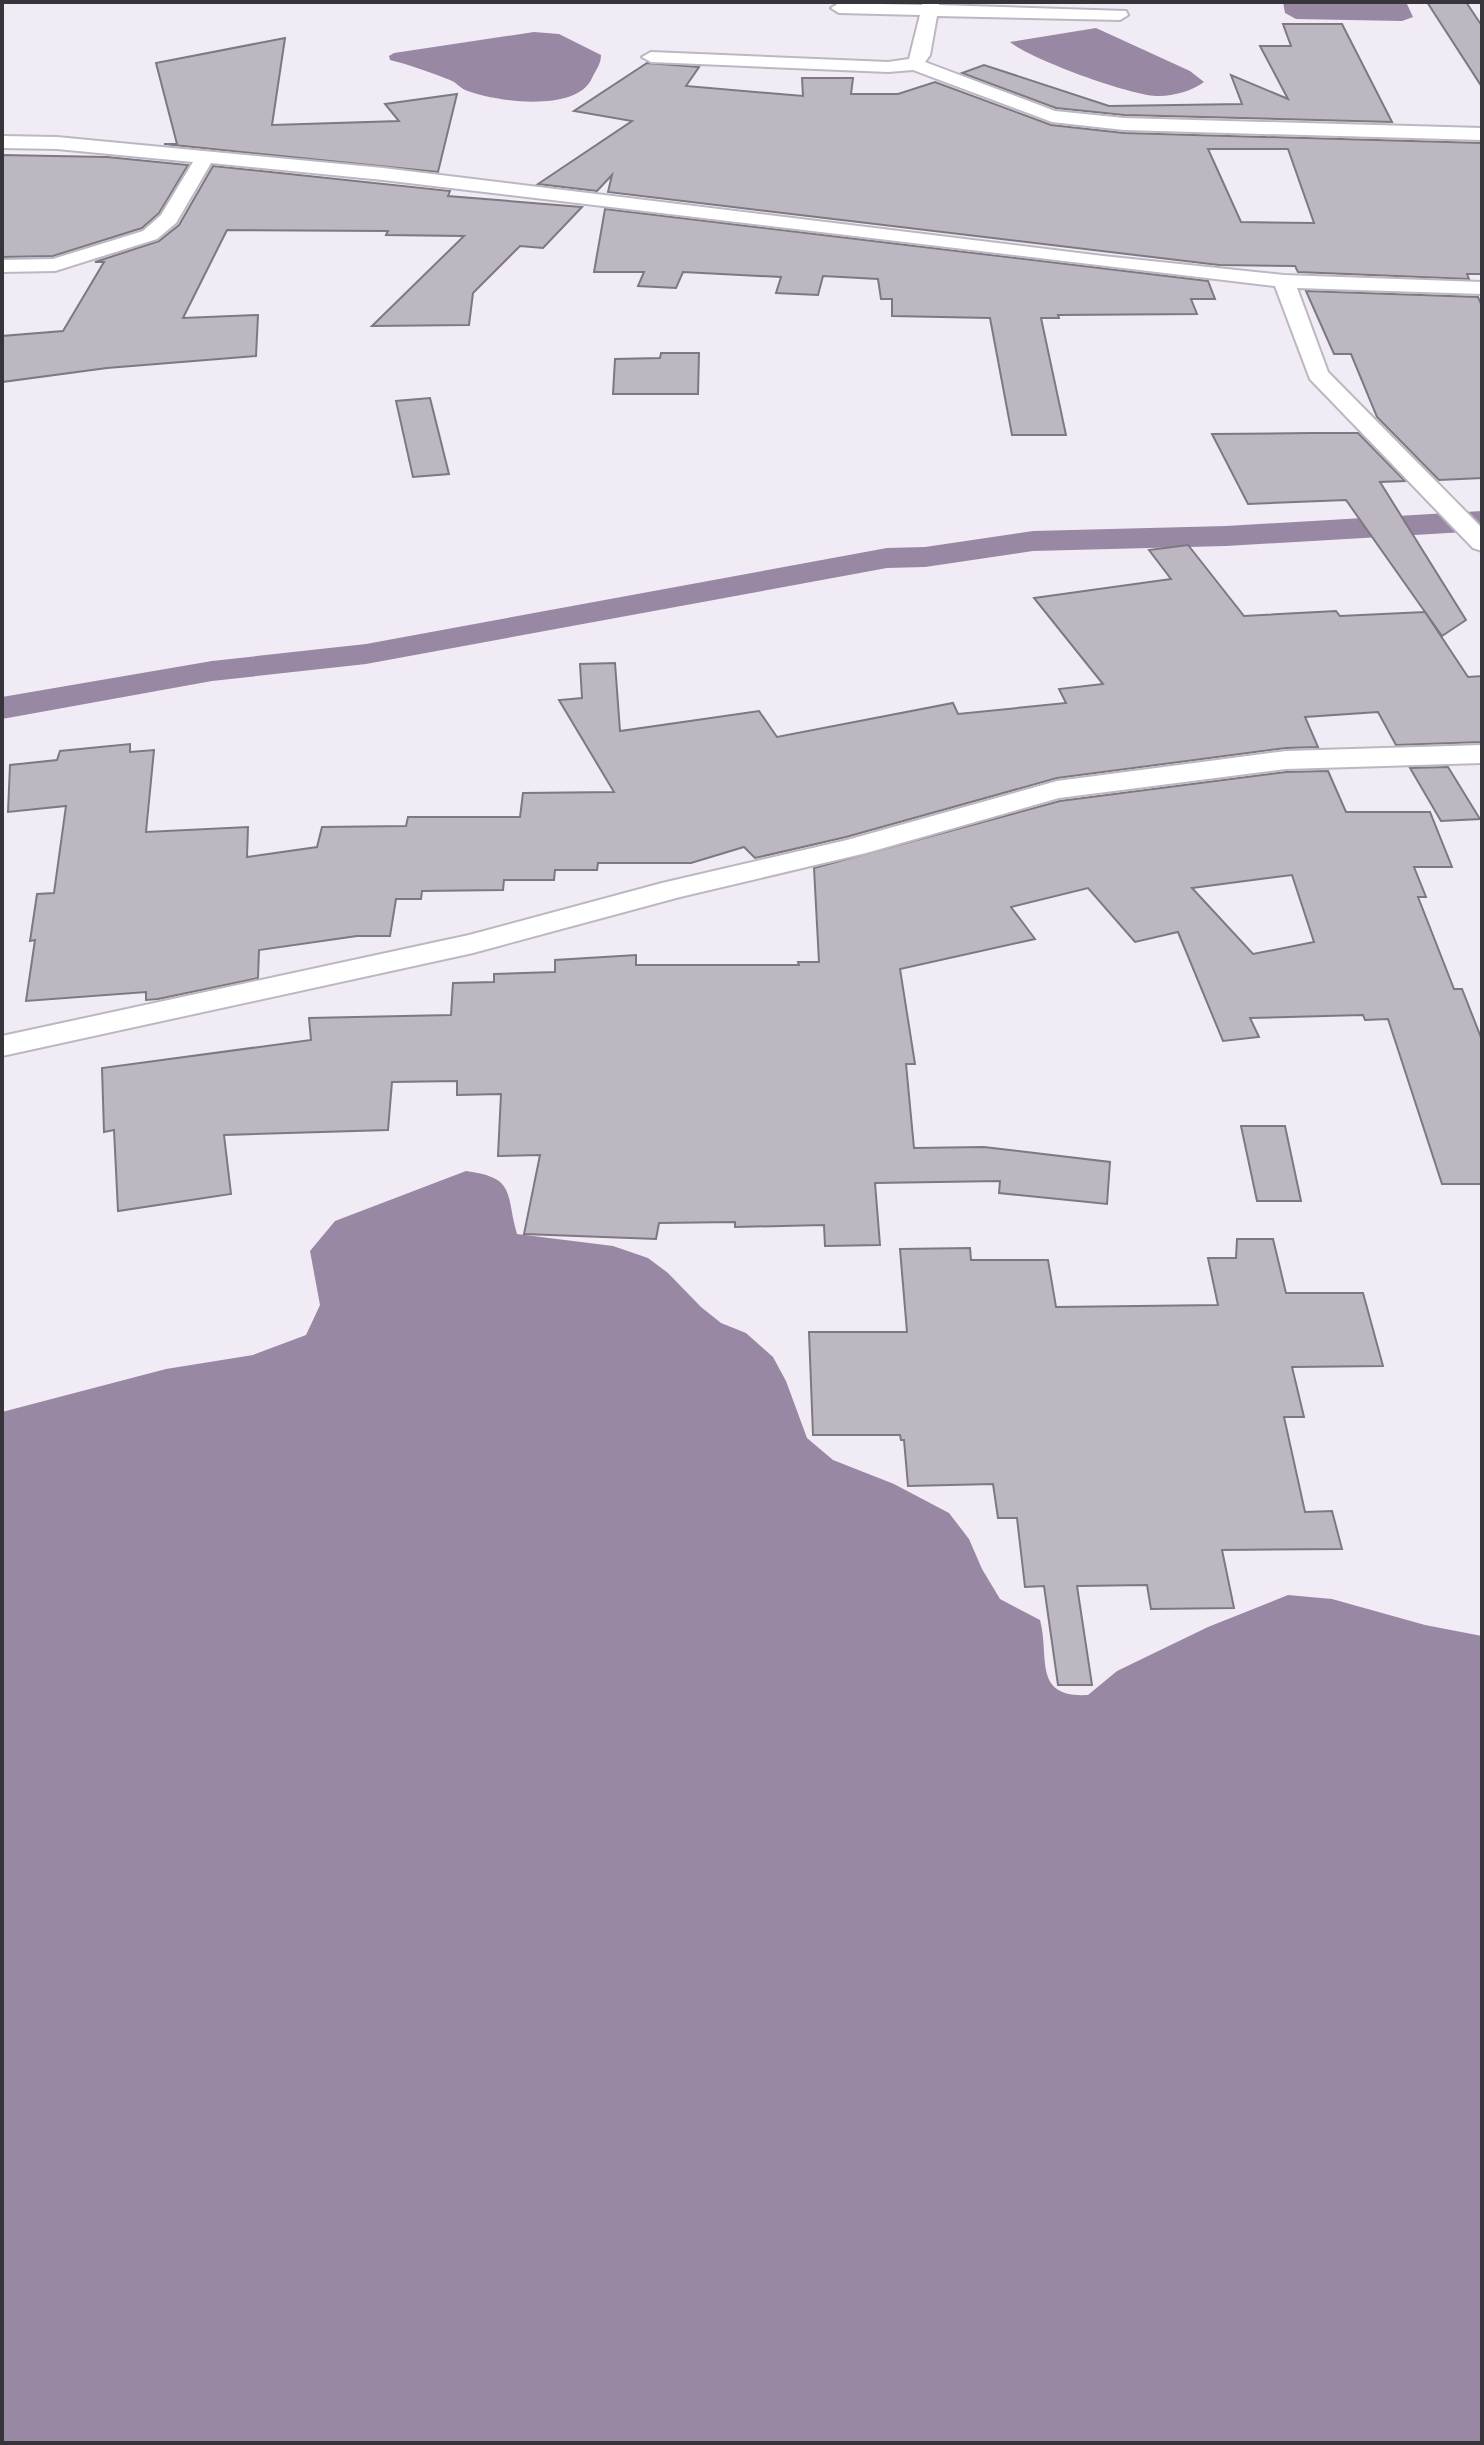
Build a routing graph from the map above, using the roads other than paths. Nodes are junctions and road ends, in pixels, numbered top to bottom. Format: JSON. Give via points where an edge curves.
{"nodes":[{"id":1,"x":930,"y":6,"type":"edge"},
{"id":2,"x":839,"y":8,"type":"dead end"},
{"id":3,"x":1120,"y":15,"type":"dead end"},
{"id":4,"x":651,"y":57,"type":"dead end"},
{"id":5,"x":915,"y":64,"type":"junction"},
{"id":6,"x":1482,"y":134,"type":"edge"},
{"id":7,"x":2,"y":142,"type":"edge"},
{"id":8,"x":205,"y":157,"type":"junction"},
{"id":9,"x":2,"y":266,"type":"edge"},
{"id":10,"x":1284,"y":281,"type":"junction"},
{"id":11,"x":1482,"y":288,"type":"edge"},
{"id":12,"x":1482,"y":543,"type":"edge"},
{"id":13,"x":1482,"y":754,"type":"edge"},
{"id":14,"x":2,"y":1046,"type":"edge"}],
"edges":[{"from":1,"to":2,"type":"street"},
{"from":1,"to":3,"type":"street"},
{"from":1,"to":5,"type":"street"},
{"from":4,"to":5,"type":"street"},
{"from":5,"to":6,"type":"street","via":[[1052,116],[1124,124]]},
{"from":7,"to":8,"type":"street"},
{"from":8,"to":9,"type":"street","via":[[169,219],[150,235],[55,265]]},
{"from":8,"to":10,"type":"street"},
{"from":10,"to":11,"type":"street"},
{"from":10,"to":12,"type":"street","via":[[1318,374]]},
{"from":13,"to":14,"type":"street","via":[[1286,760],[1057,790],[473,944]]}]}
